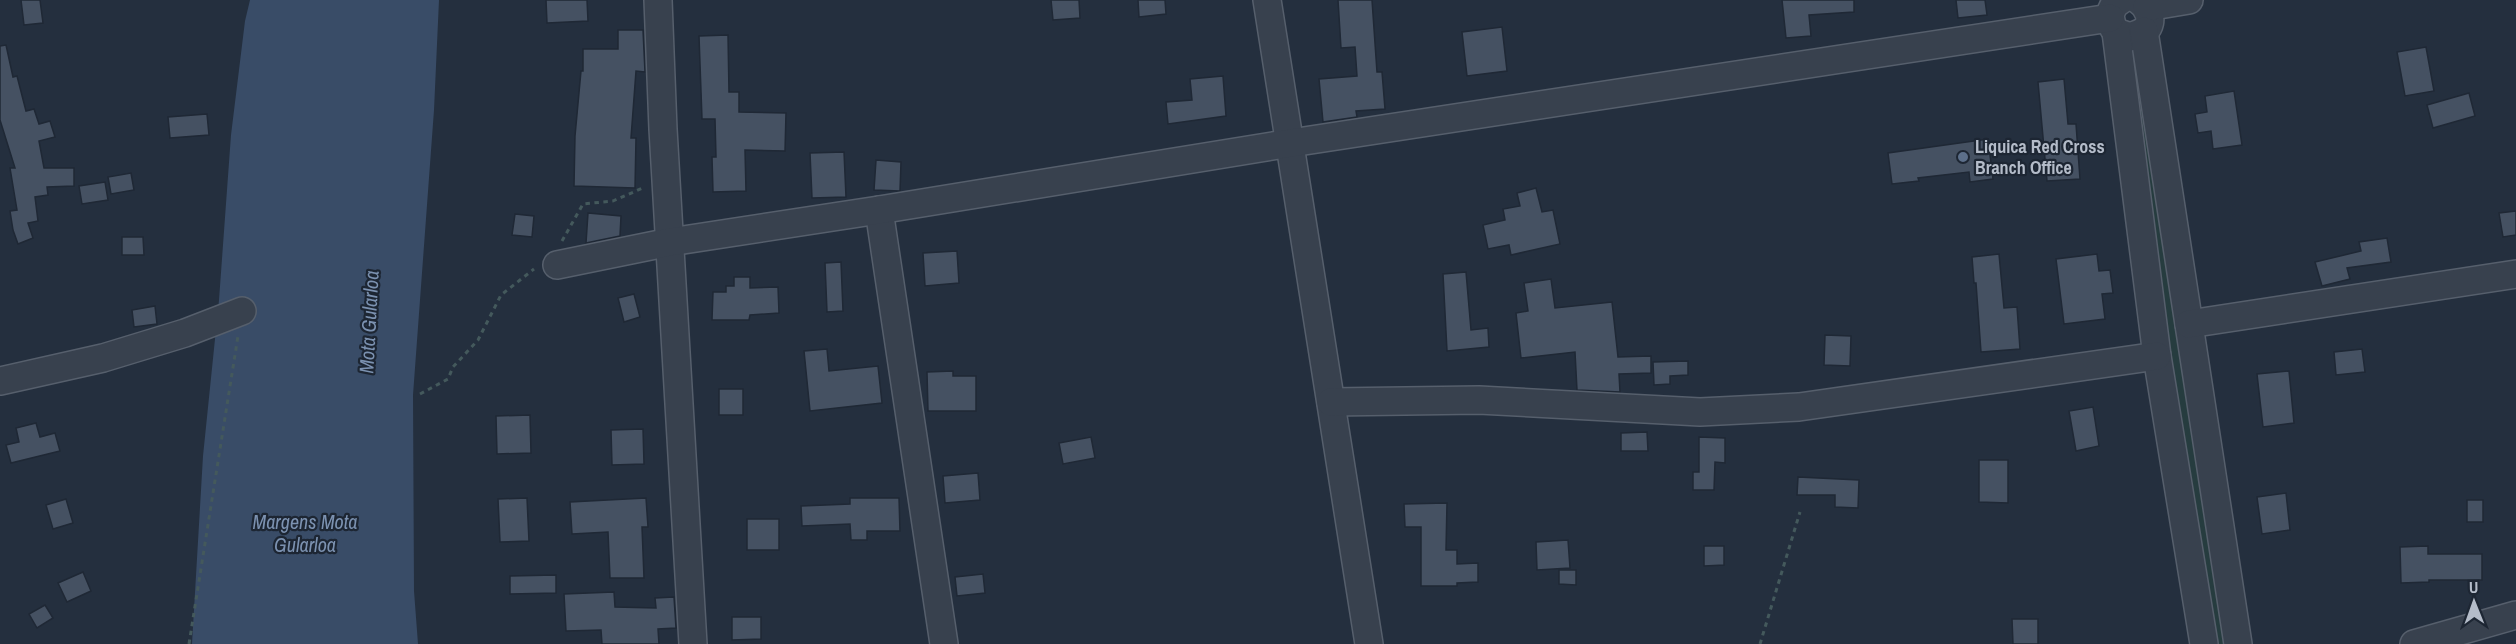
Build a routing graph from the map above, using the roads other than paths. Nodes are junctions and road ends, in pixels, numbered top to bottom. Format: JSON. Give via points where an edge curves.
{"nodes":[{"id":1,"x":658,"y":0,"type":"edge"},
{"id":2,"x":1267,"y":0,"type":"edge"},
{"id":3,"x":2189,"y":0,"type":"edge"},
{"id":4,"x":2128,"y":10,"type":"edge"},
{"id":5,"x":1290,"y":143,"type":"junction"},
{"id":6,"x":879,"y":210,"type":"junction"},
{"id":7,"x":670,"y":242,"type":"junction"},
{"id":8,"x":557,"y":265,"type":"dead end"},
{"id":9,"x":2516,"y":274,"type":"edge"},
{"id":10,"x":242,"y":311,"type":"road end"},
{"id":11,"x":2189,"y":324,"type":"junction"},
{"id":12,"x":2157,"y":356,"type":"junction"},
{"id":13,"x":0,"y":381,"type":"edge"},
{"id":14,"x":1331,"y":402,"type":"junction"},
{"id":15,"x":2516,"y":615,"type":"edge"},
{"id":16,"x":693,"y":644,"type":"edge"},
{"id":17,"x":944,"y":644,"type":"edge"},
{"id":18,"x":1369,"y":644,"type":"edge"},
{"id":19,"x":2204,"y":644,"type":"edge"},
{"id":20,"x":2238,"y":644,"type":"edge"},
{"id":21,"x":2414,"y":644,"type":"edge"}],
"edges":[{"from":1,"to":7,"type":"street"},
{"from":2,"to":5,"type":"street"},
{"from":3,"to":4,"type":"street"},
{"from":4,"to":5,"type":"street"},
{"from":4,"to":11,"type":"street"},
{"from":4,"to":12,"type":"street"},
{"from":5,"to":6,"type":"street"},
{"from":5,"to":14,"type":"street"},
{"from":6,"to":7,"type":"street"},
{"from":6,"to":17,"type":"street"},
{"from":7,"to":8,"type":"street"},
{"from":7,"to":16,"type":"street"},
{"from":9,"to":11,"type":"street"},
{"from":10,"to":13,"type":"street","via":[[103,358]]},
{"from":11,"to":20,"type":"street"},
{"from":12,"to":14,"type":"street","via":[[1799,407],[1700,412],[1479,400]]},
{"from":12,"to":19,"type":"street"},
{"from":14,"to":18,"type":"street"},
{"from":15,"to":21,"type":"street"}]}
